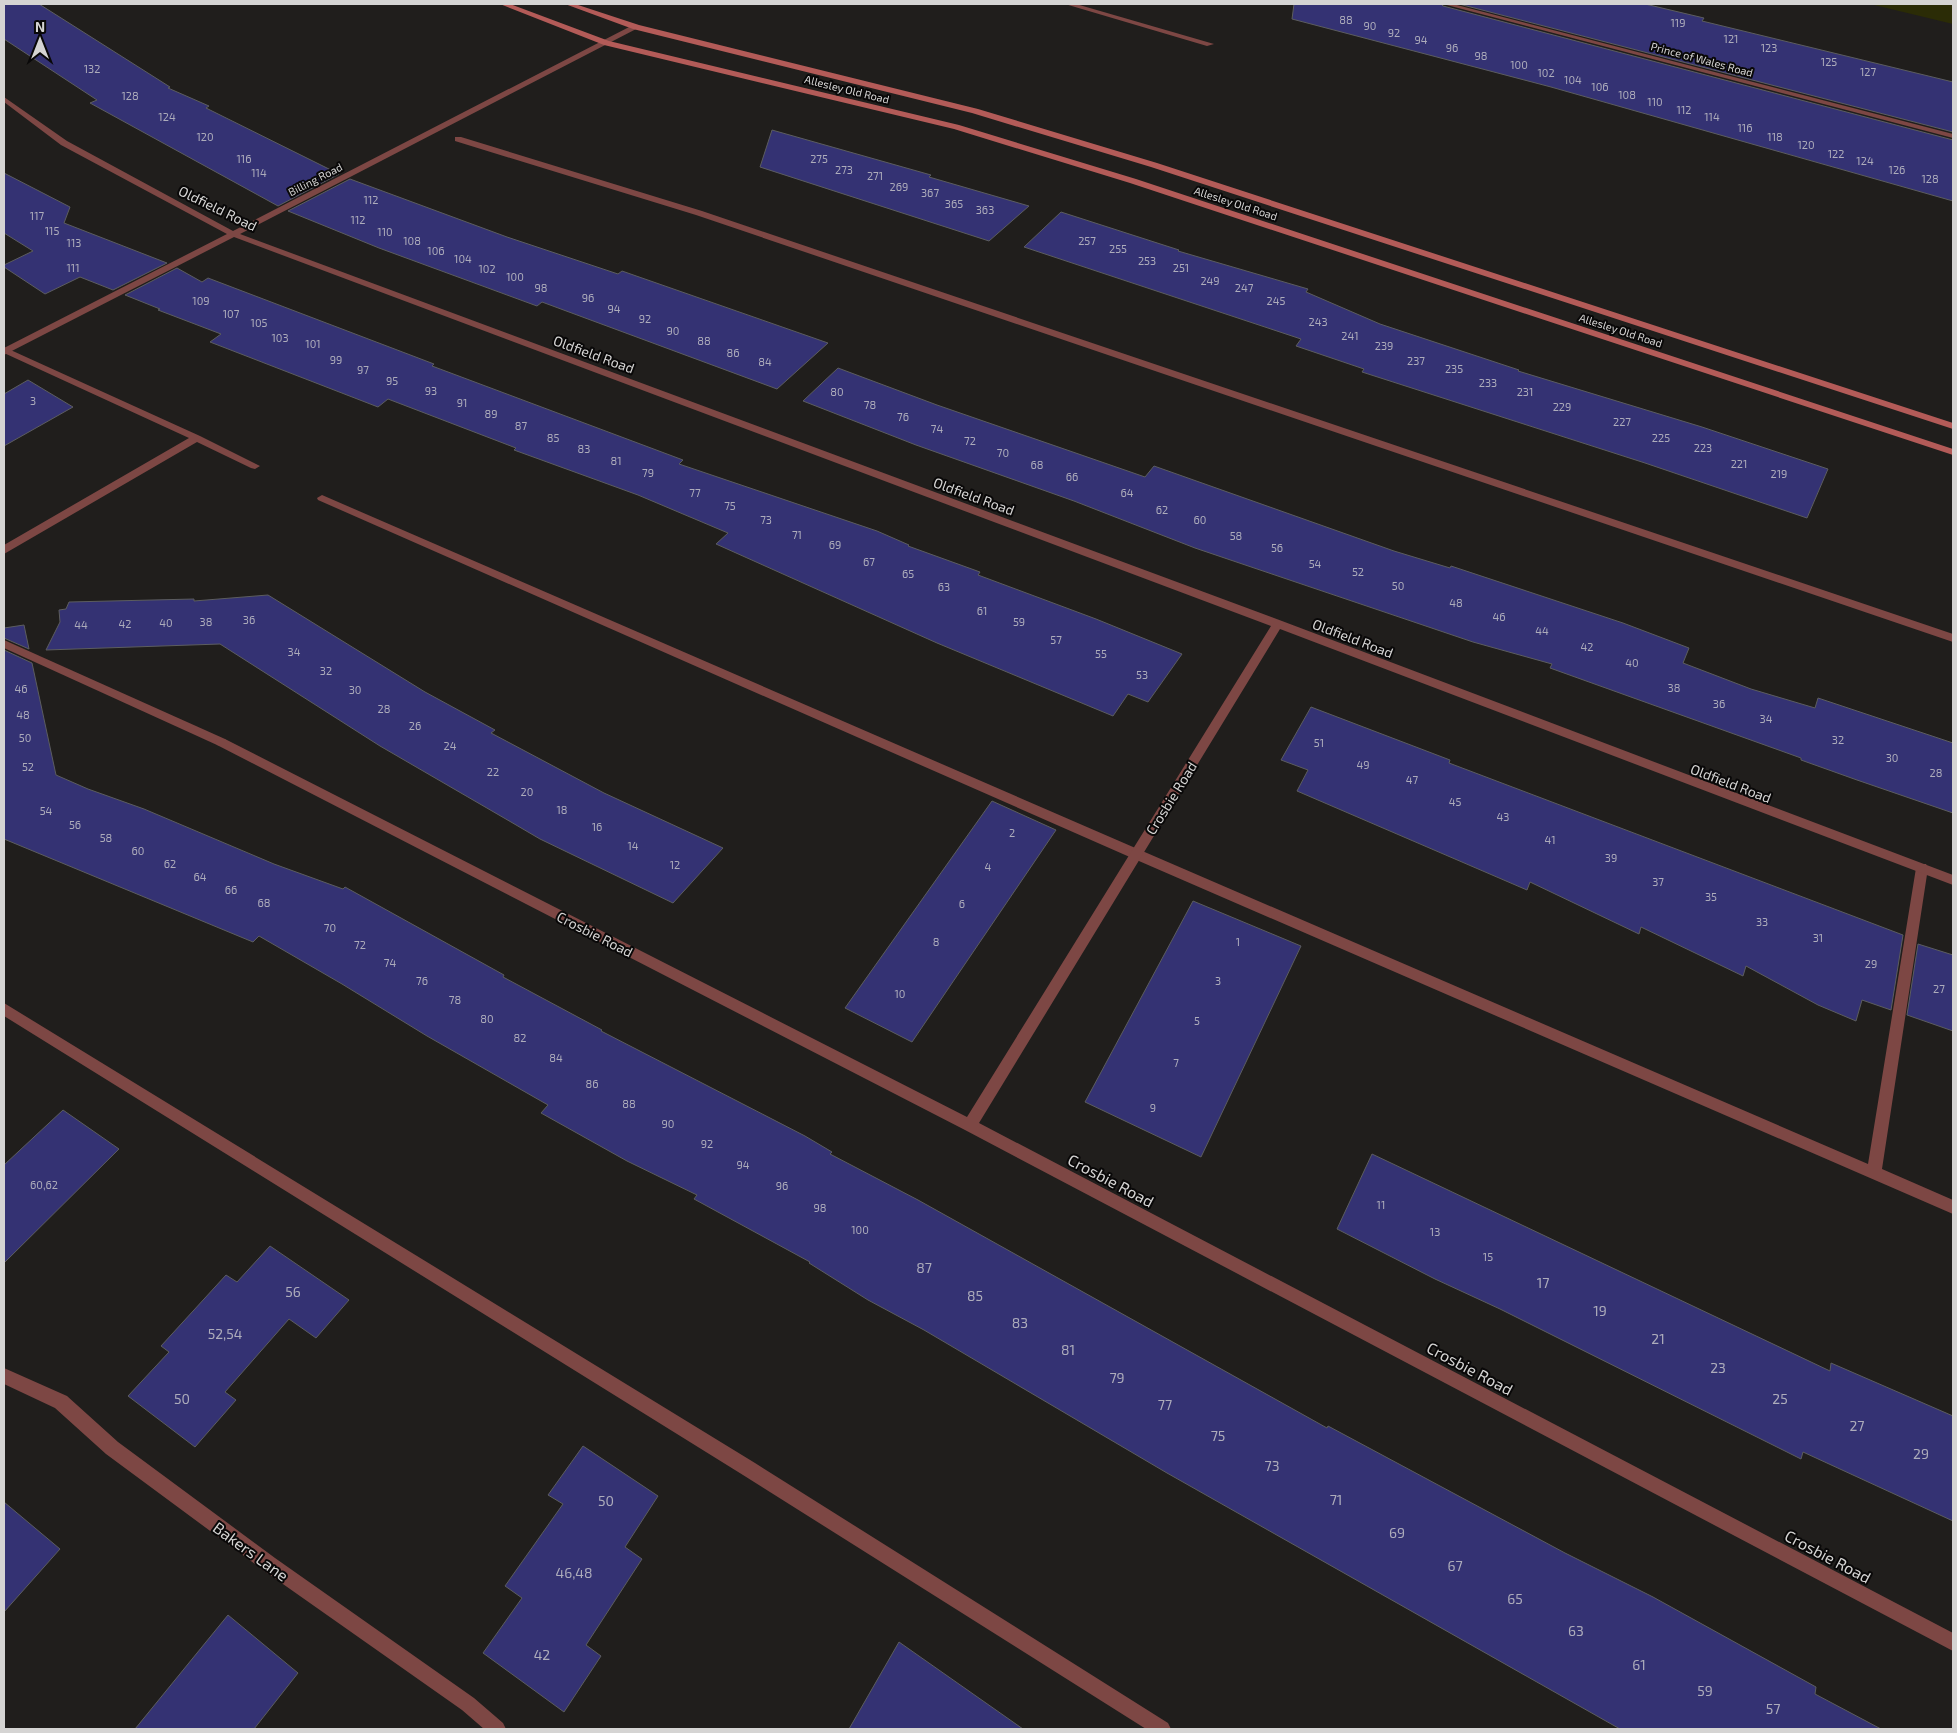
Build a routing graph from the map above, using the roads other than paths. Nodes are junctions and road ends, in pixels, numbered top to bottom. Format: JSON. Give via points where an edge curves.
{"nodes":[{"id":1,"x":504,"y":4,"type":"edge"},
{"id":2,"x":569,"y":4,"type":"edge"},
{"id":3,"x":1069,"y":4,"type":"edge"},
{"id":4,"x":1446,"y":4,"type":"edge"},
{"id":5,"x":636,"y":27,"type":"junction"},
{"id":6,"x":607,"y":43,"type":"junction"},
{"id":7,"x":1210,"y":44,"type":"dead end"},
{"id":8,"x":4,"y":99,"type":"edge"},
{"id":9,"x":1953,"y":136,"type":"edge"},
{"id":10,"x":458,"y":139,"type":"dead end"},
{"id":11,"x":234,"y":234,"type":"junction"},
{"id":12,"x":1417,"y":263,"type":"junction"},
{"id":13,"x":4,"y":351,"type":"edge"},
{"id":14,"x":1953,"y":426,"type":"edge"},
{"id":15,"x":197,"y":438,"type":"junction"},
{"id":16,"x":1953,"y":452,"type":"edge"},
{"id":17,"x":255,"y":466,"type":"dead end"},
{"id":18,"x":322,"y":498,"type":"dead end"},
{"id":19,"x":4,"y":550,"type":"edge"},
{"id":20,"x":1278,"y":624,"type":"junction"},
{"id":21,"x":1953,"y":638,"type":"edge"},
{"id":22,"x":4,"y":644,"type":"edge"},
{"id":23,"x":1136,"y":854,"type":"junction"},
{"id":24,"x":1922,"y":868,"type":"junction"},
{"id":25,"x":1953,"y":880,"type":"edge"},
{"id":26,"x":4,"y":1009,"type":"edge"},
{"id":27,"x":970,"y":1125,"type":"junction"},
{"id":28,"x":1874,"y":1173,"type":"junction"},
{"id":29,"x":1953,"y":1207,"type":"edge"},
{"id":30,"x":4,"y":1376,"type":"edge"},
{"id":31,"x":1953,"y":1642,"type":"edge"},
{"id":32,"x":497,"y":1729,"type":"edge"},
{"id":33,"x":1162,"y":1729,"type":"edge"}],
"edges":[{"from":1,"to":6,"type":"main road","name":"Allesley Old Road"},
{"from":2,"to":5,"type":"main road","name":"Allesley Old Road"},
{"from":3,"to":7,"type":"street"},
{"from":4,"to":9,"type":"street","name":"Prince of Wales Road"},
{"from":5,"to":6,"type":"street","name":"Billing Road"},
{"from":5,"to":12,"type":"main road","name":"Allesley Old Road","via":[[975,111],[1154,165]]},
{"from":6,"to":11,"type":"street","name":"Billing Road"},
{"from":6,"to":12,"type":"main road","name":"Allesley Old Road","via":[[956,127]]},
{"from":8,"to":11,"type":"street","name":"Oldfield Road","via":[[64,143]]},
{"from":10,"to":21,"type":"street","via":[[727,222]]},
{"from":11,"to":13,"type":"street","name":"Billing Road"},
{"from":11,"to":20,"type":"street","name":"Oldfield Road"},
{"from":12,"to":14,"type":"main road","name":"Allesley Old Road"},
{"from":12,"to":16,"type":"main road","name":"Allesley Old Road"},
{"from":13,"to":15,"type":"street"},
{"from":15,"to":17,"type":"street"},
{"from":15,"to":19,"type":"street"},
{"from":18,"to":23,"type":"street"},
{"from":20,"to":23,"type":"street","name":"Crosbie Road"},
{"from":20,"to":24,"type":"street","name":"Oldfield Road"},
{"from":22,"to":27,"type":"street","name":"Crosbie Road","via":[[221,742]]},
{"from":23,"to":27,"type":"street","name":"Crosbie Road"},
{"from":23,"to":28,"type":"street"},
{"from":24,"to":25,"type":"street","name":"Oldfield Road"},
{"from":24,"to":28,"type":"street"},
{"from":26,"to":33,"type":"street"},
{"from":27,"to":31,"type":"street","name":"Crosbie Road"},
{"from":28,"to":29,"type":"street"},
{"from":30,"to":32,"type":"street","name":"Bakers Lane","via":[[62,1402],[112,1448],[269,1564],[468,1704]]}]}
